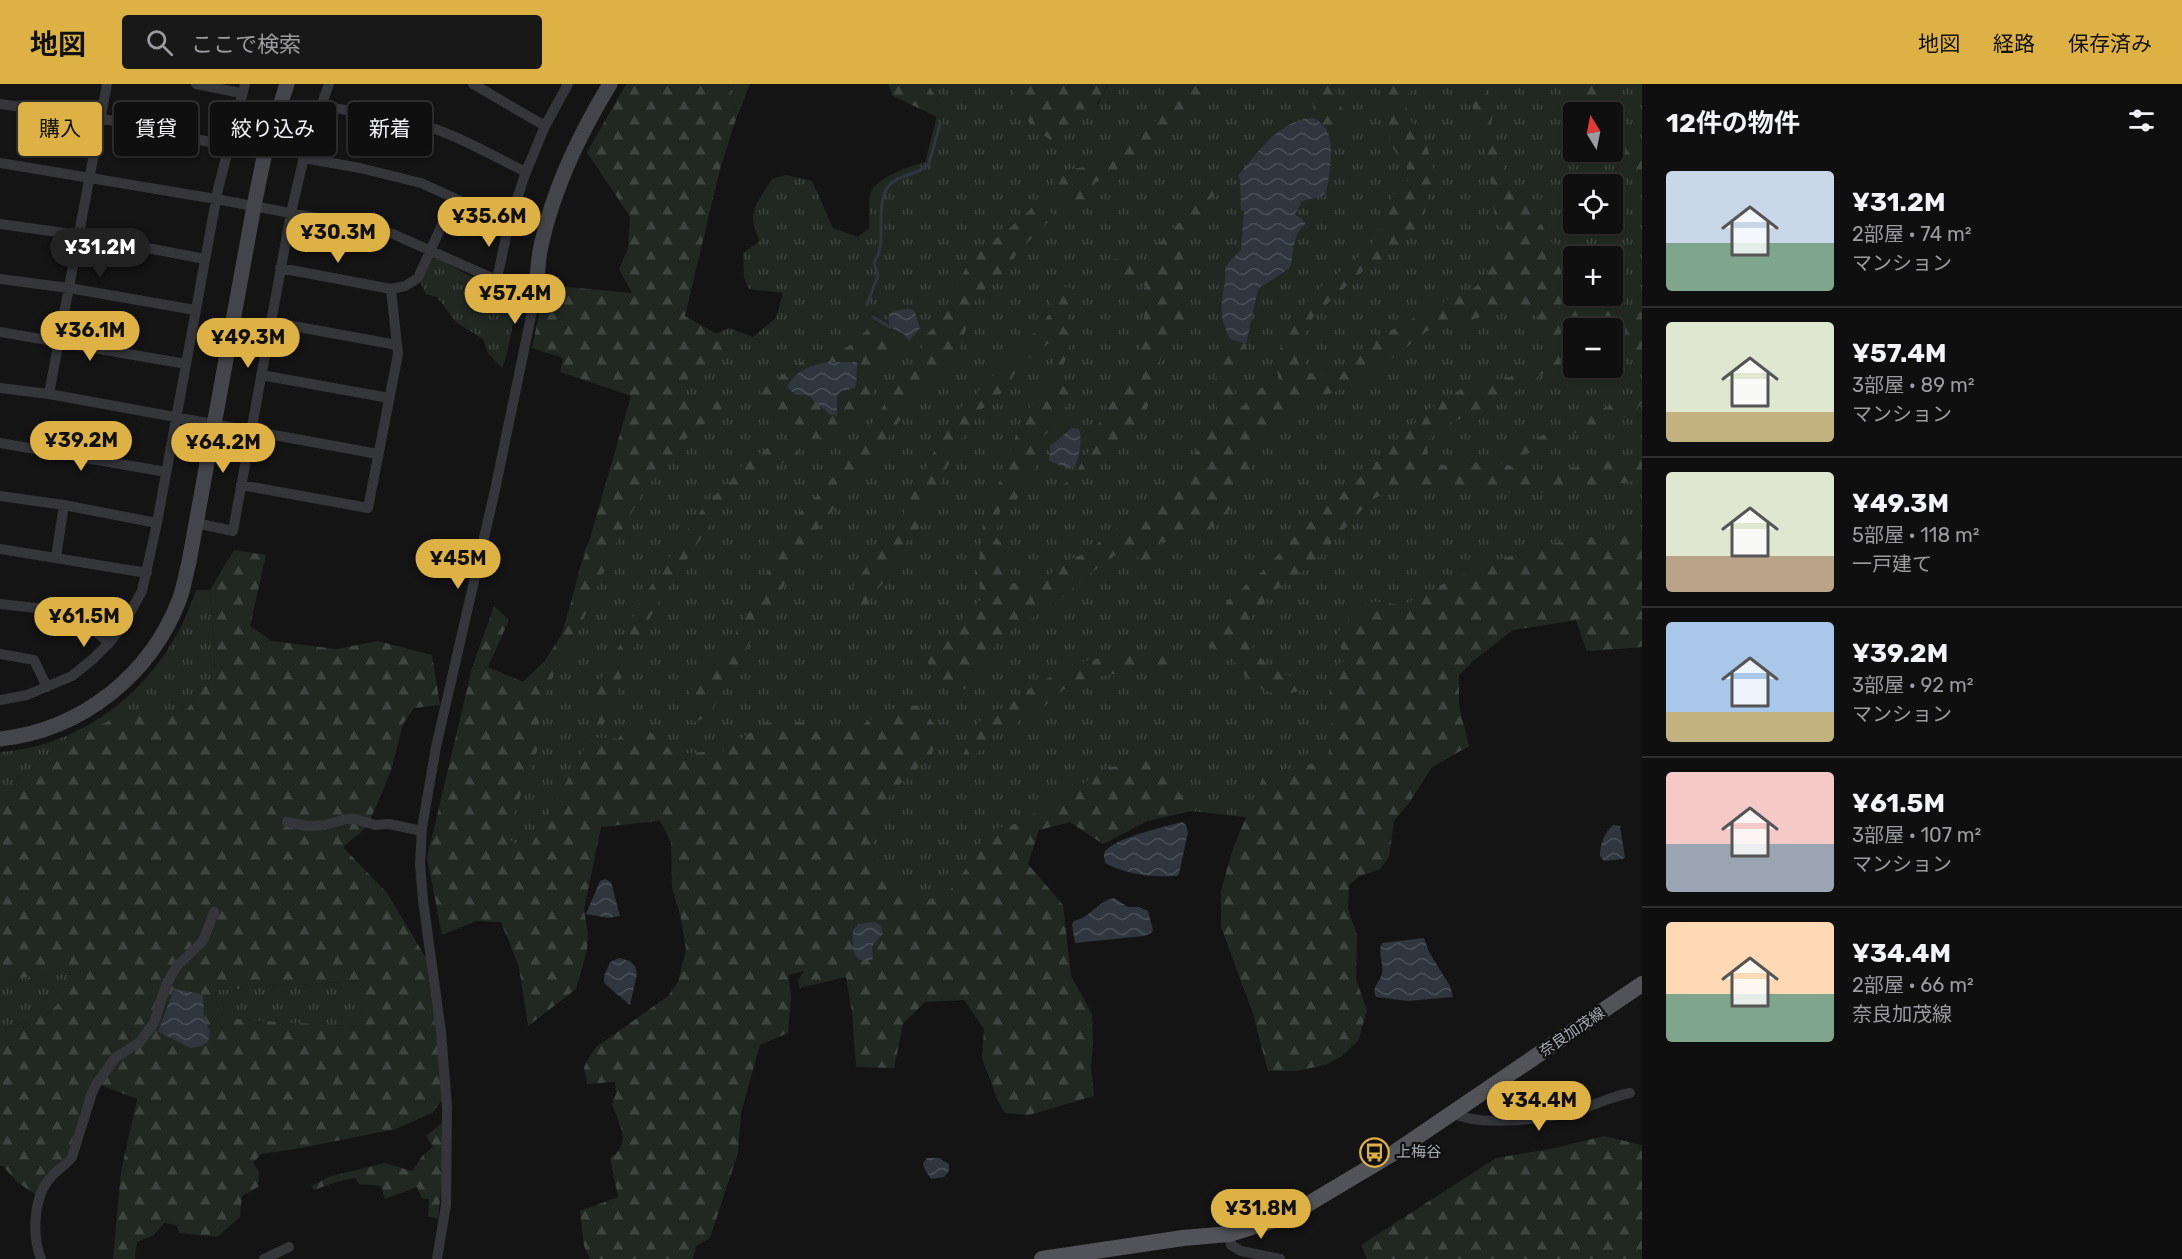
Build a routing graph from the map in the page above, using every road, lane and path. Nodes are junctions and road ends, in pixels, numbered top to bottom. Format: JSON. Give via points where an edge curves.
{"nodes":[{"id":1,"x":107,"y":84,"type":"edge"},
{"id":2,"x":195,"y":84,"type":"edge"},
{"id":3,"x":287,"y":84,"type":"edge"},
{"id":4,"x":329,"y":84,"type":"edge"},
{"id":5,"x":472,"y":84,"type":"edge"},
{"id":6,"x":568,"y":84,"type":"edge"},
{"id":7,"x":610,"y":84,"type":"edge"},
{"id":8,"x":243,"y":89,"type":"edge"},
{"id":9,"x":321,"y":102,"type":"edge"},
{"id":10,"x":0,"y":104,"type":"edge"},
{"id":11,"x":18,"y":107,"type":"edge"},
{"id":12,"x":102,"y":108,"type":"edge"},
{"id":13,"x":336,"y":108,"type":"edge"},
{"id":14,"x":102,"y":118,"type":"edge"},
{"id":15,"x":545,"y":126,"type":"junction"},
{"id":16,"x":210,"y":142,"type":"edge"},
{"id":17,"x":93,"y":156,"type":"edge"},
{"id":18,"x":226,"y":156,"type":"edge"},
{"id":19,"x":304,"y":158,"type":"joint"},
{"id":20,"x":0,"y":163,"type":"edge"},
{"id":21,"x":526,"y":172,"type":"junction"},
{"id":22,"x":89,"y":176,"type":"junction"},
{"id":23,"x":454,"y":198,"type":"junction"},
{"id":24,"x":216,"y":199,"type":"junction"},
{"id":25,"x":254,"y":206,"type":"junction"},
{"id":26,"x":291,"y":213,"type":"junction"},
{"id":27,"x":509,"y":223,"type":"junction"},
{"id":28,"x":0,"y":224,"type":"edge"},
{"id":29,"x":79,"y":235,"type":"junction"},
{"id":30,"x":432,"y":250,"type":"junction"},
{"id":31,"x":205,"y":259,"type":"junction"},
{"id":32,"x":280,"y":267,"type":"junction"},
{"id":33,"x":0,"y":279,"type":"edge"},
{"id":34,"x":497,"y":279,"type":"junction"},
{"id":35,"x":69,"y":288,"type":"junction"},
{"id":36,"x":391,"y":289,"type":"junction"},
{"id":37,"x":535,"y":297,"type":"junction"},
{"id":38,"x":195,"y":310,"type":"junction"},
{"id":39,"x":271,"y":322,"type":"junction"},
{"id":40,"x":0,"y":332,"type":"edge"},
{"id":41,"x":59,"y":342,"type":"junction"},
{"id":42,"x":397,"y":345,"type":"junction"},
{"id":43,"x":186,"y":364,"type":"junction"},
{"id":44,"x":261,"y":375,"type":"junction"},
{"id":45,"x":0,"y":389,"type":"edge"},
{"id":46,"x":49,"y":394,"type":"junction"},
{"id":47,"x":389,"y":398,"type":"junction"},
{"id":48,"x":176,"y":417,"type":"junction"},
{"id":49,"x":214,"y":424,"type":"junction"},
{"id":50,"x":251,"y":431,"type":"junction"},
{"id":51,"x":0,"y":443,"type":"edge"},
{"id":52,"x":378,"y":454,"type":"junction"},
{"id":53,"x":166,"y":472,"type":"junction"},
{"id":54,"x":241,"y":485,"type":"junction"},
{"id":55,"x":0,"y":496,"type":"edge"},
{"id":56,"x":64,"y":505,"type":"junction"},
{"id":57,"x":157,"y":523,"type":"junction"},
{"id":58,"x":196,"y":524,"type":"junction"},
{"id":59,"x":0,"y":549,"type":"edge"},
{"id":60,"x":56,"y":557,"type":"junction"},
{"id":61,"x":147,"y":573,"type":"junction"},
{"id":62,"x":0,"y":604,"type":"edge"},
{"id":63,"x":109,"y":643,"type":"junction"},
{"id":64,"x":0,"y":654,"type":"edge"},
{"id":65,"x":47,"y":687,"type":"junction"},
{"id":66,"x":0,"y":700,"type":"edge"},
{"id":67,"x":0,"y":739,"type":"edge"},
{"id":68,"x":287,"y":822,"type":"dead end"},
{"id":69,"x":422,"y":831,"type":"junction"},
{"id":70,"x":214,"y":912,"type":"dead end"},
{"id":71,"x":1642,"y":984,"type":"edge"},
{"id":72,"x":1630,"y":1093,"type":"dead end"},
{"id":73,"x":1451,"y":1112,"type":"junction"},
{"id":74,"x":1229,"y":1233,"type":"junction"},
{"id":75,"x":289,"y":1247,"type":"dead end"},
{"id":76,"x":41,"y":1259,"type":"edge"},
{"id":77,"x":264,"y":1259,"type":"edge"},
{"id":78,"x":437,"y":1259,"type":"edge"},
{"id":79,"x":1042,"y":1259,"type":"edge"},
{"id":80,"x":1280,"y":1259,"type":"edge"}],
"edges":[{"from":1,"to":12,"type":"street"},
{"from":2,"to":8,"type":"street"},
{"from":3,"to":25,"type":"street","via":[[264,157]]},
{"from":4,"to":9,"type":"street"},
{"from":5,"to":15,"type":"street"},
{"from":6,"to":15,"type":"street"},
{"from":7,"to":37,"type":"street","via":[[557,193],[541,246]]},
{"from":10,"to":11,"type":"street"},
{"from":13,"to":21,"type":"street","via":[[438,130]]},
{"from":14,"to":16,"type":"street"},
{"from":15,"to":21,"type":"street"},
{"from":17,"to":22,"type":"street"},
{"from":18,"to":24,"type":"street"},
{"from":19,"to":23,"type":"street","via":[[421,183]]},
{"from":19,"to":26,"type":"street"},
{"from":20,"to":22,"type":"street"},
{"from":21,"to":27,"type":"street"},
{"from":22,"to":24,"type":"street"},
{"from":22,"to":29,"type":"street"},
{"from":23,"to":27,"type":"street"},
{"from":23,"to":30,"type":"street"},
{"from":24,"to":25,"type":"street"},
{"from":24,"to":31,"type":"street"},
{"from":25,"to":26,"type":"street"},
{"from":25,"to":49,"type":"street"},
{"from":26,"to":30,"type":"street","via":[[393,234]]},
{"from":26,"to":32,"type":"street"},
{"from":27,"to":34,"type":"street"},
{"from":28,"to":29,"type":"street"},
{"from":29,"to":31,"type":"street"},
{"from":29,"to":35,"type":"street"},
{"from":30,"to":34,"type":"street"},
{"from":30,"to":36,"type":"street","via":[[418,278]]},
{"from":31,"to":38,"type":"street"},
{"from":32,"to":36,"type":"street"},
{"from":32,"to":39,"type":"street"},
{"from":33,"to":35,"type":"street"},
{"from":34,"to":37,"type":"street"},
{"from":35,"to":38,"type":"street"},
{"from":35,"to":41,"type":"street"},
{"from":36,"to":42,"type":"street"},
{"from":37,"to":69,"type":"street","via":[[493,502],[436,747]]},
{"from":38,"to":43,"type":"street"},
{"from":39,"to":42,"type":"street"},
{"from":39,"to":44,"type":"street"},
{"from":40,"to":41,"type":"street"},
{"from":41,"to":43,"type":"street"},
{"from":41,"to":46,"type":"street"},
{"from":42,"to":47,"type":"street"},
{"from":43,"to":48,"type":"street"},
{"from":44,"to":47,"type":"street"},
{"from":44,"to":50,"type":"street"},
{"from":45,"to":46,"type":"street"},
{"from":46,"to":48,"type":"street"},
{"from":47,"to":52,"type":"street"},
{"from":48,"to":49,"type":"street"},
{"from":48,"to":53,"type":"street"},
{"from":49,"to":50,"type":"street"},
{"from":49,"to":58,"type":"street"},
{"from":50,"to":52,"type":"street"},
{"from":50,"to":54,"type":"street"},
{"from":51,"to":53,"type":"street"},
{"from":52,"to":54,"type":"street","via":[[368,508]]},
{"from":53,"to":57,"type":"street"},
{"from":54,"to":58,"type":"street","via":[[233,531]]},
{"from":55,"to":56,"type":"street"},
{"from":56,"to":57,"type":"street"},
{"from":56,"to":60,"type":"street"},
{"from":57,"to":61,"type":"street"},
{"from":58,"to":67,"type":"street","via":[[181,596],[157,643],[136,670],[109,696],[78,716],[38,732]]},
{"from":59,"to":60,"type":"street"},
{"from":60,"to":61,"type":"street"},
{"from":61,"to":63,"type":"street","via":[[136,604]]},
{"from":62,"to":63,"type":"street","via":[[72,612]]},
{"from":63,"to":65,"type":"street","via":[[72,676]]},
{"from":64,"to":65,"type":"street","via":[[34,660]]},
{"from":65,"to":66,"type":"street"},
{"from":68,"to":69,"type":"street","via":[[307,826],[355,819]]},
{"from":69,"to":78,"type":"street","via":[[423,900],[447,1107],[446,1206]]},
{"from":70,"to":76,"type":"street","via":[[203,941],[176,967],[166,985],[154,1023],[139,1042],[116,1057],[92,1093],[72,1156],[50,1178],[36,1208]]},
{"from":71,"to":73,"type":"main road","name":"奈良加茂線"},
{"from":72,"to":73,"type":"street","via":[[1577,1111],[1516,1122],[1460,1118]]},
{"from":73,"to":74,"type":"main road","name":"奈良加茂線","via":[[1307,1206]]},
{"from":74,"to":79,"type":"main road","name":"奈良加茂線"},
{"from":74,"to":80,"type":"street","via":[[1231,1245],[1241,1251]]},
{"from":75,"to":77,"type":"street"}]}
